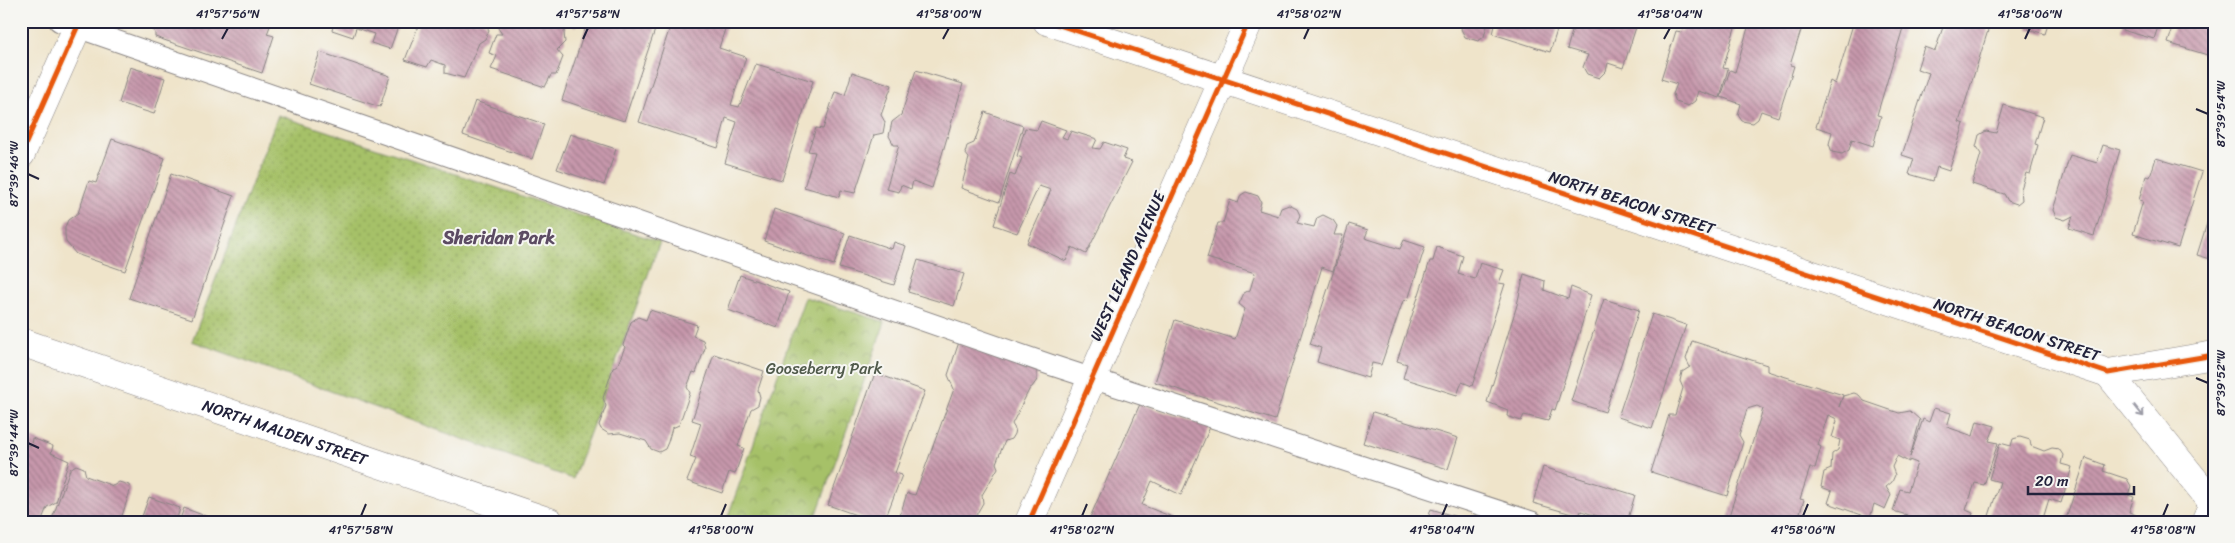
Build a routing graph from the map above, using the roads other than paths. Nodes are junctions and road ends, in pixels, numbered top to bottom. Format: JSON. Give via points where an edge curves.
{"nodes":[{"id":1,"x":1047,"y":21,"type":"edge"},
{"id":2,"x":1248,"y":21,"type":"edge"},
{"id":3,"x":72,"y":24,"type":"edge"},
{"id":4,"x":1222,"y":80,"type":"junction"},
{"id":5,"x":21,"y":154,"type":"edge"},
{"id":6,"x":21,"y":342,"type":"edge"},
{"id":7,"x":2214,"y":355,"type":"edge"},
{"id":8,"x":2108,"y":373,"type":"junction"},
{"id":9,"x":1092,"y":379,"type":"junction"},
{"id":10,"x":2211,"y":509,"type":"edge"},
{"id":11,"x":550,"y":522,"type":"edge"},
{"id":12,"x":1029,"y":522,"type":"edge"},
{"id":13,"x":1533,"y":522,"type":"edge"}],
"edges":[{"from":1,"to":4,"type":"street","name":"NORTH BEACON STREET"},
{"from":2,"to":4,"type":"street","name":"WEST LELAND AVENUE"},
{"from":3,"to":5,"type":"street"},
{"from":3,"to":9,"type":"lane"},
{"from":4,"to":8,"type":"street","name":"NORTH BEACON STREET"},
{"from":4,"to":9,"type":"street","name":"WEST LELAND AVENUE"},
{"from":6,"to":11,"type":"street","name":"NORTH MALDEN STREET"},
{"from":7,"to":8,"type":"street","name":"NORTH BEACON STREET"},
{"from":8,"to":10,"type":"street","name":"NORTH BEACON STREET","one_way":true},
{"from":9,"to":12,"type":"street","name":"WEST LELAND AVENUE"},
{"from":9,"to":13,"type":"lane"}]}
